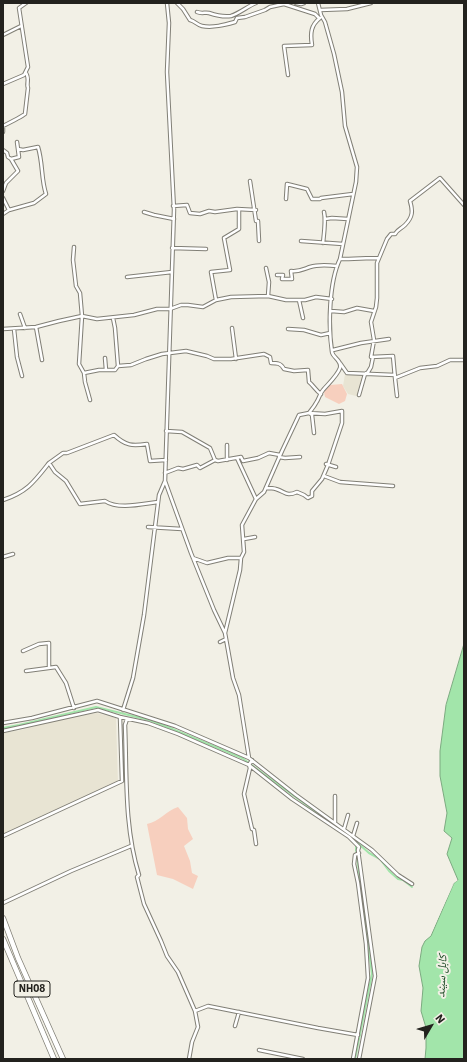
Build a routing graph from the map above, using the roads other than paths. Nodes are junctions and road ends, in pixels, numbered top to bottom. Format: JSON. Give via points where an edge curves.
{"nodes":[{"id":1,"x":26,"y":3,"type":"edge"},
{"id":2,"x":167,"y":3,"type":"edge"},
{"id":3,"x":177,"y":3,"type":"edge"},
{"id":4,"x":256,"y":3,"type":"edge"},
{"id":5,"x":296,"y":3,"type":"edge"},
{"id":6,"x":304,"y":3,"type":"edge"},
{"id":7,"x":318,"y":3,"type":"edge"},
{"id":8,"x":371,"y":3,"type":"edge"},
{"id":9,"x":284,"y":4,"type":"edge"},
{"id":10,"x":320,"y":10,"type":"junction"},
{"id":11,"x":197,"y":12,"type":"dead end"},
{"id":12,"x":321,"y":16,"type":"junction"},
{"id":13,"x":21,"y":26,"type":"junction"},
{"id":14,"x":3,"y":35,"type":"edge"},
{"id":15,"x":26,"y":72,"type":"junction"},
{"id":16,"x":288,"y":75,"type":"dead end"},
{"id":17,"x":3,"y":84,"type":"edge"},
{"id":18,"x":3,"y":132,"type":"edge"},
{"id":19,"x":17,"y":142,"type":"dead end"},
{"id":20,"x":3,"y":149,"type":"edge"},
{"id":21,"x":18,"y":149,"type":"junction"},
{"id":22,"x":11,"y":159,"type":"junction"},
{"id":23,"x":250,"y":182,"type":"dead end"},
{"id":24,"x":3,"y":191,"type":"edge"},
{"id":25,"x":353,"y":194,"type":"junction"},
{"id":26,"x":3,"y":198,"type":"edge"},
{"id":27,"x":286,"y":198,"type":"dead end"},
{"id":28,"x":464,"y":205,"type":"edge"},
{"id":29,"x":173,"y":206,"type":"junction"},
{"id":30,"x":9,"y":210,"type":"junction"},
{"id":31,"x":239,"y":210,"type":"junction"},
{"id":32,"x":254,"y":210,"type":"junction"},
{"id":33,"x":144,"y":212,"type":"dead end"},
{"id":34,"x":324,"y":212,"type":"dead end"},
{"id":35,"x":3,"y":214,"type":"edge"},
{"id":36,"x":174,"y":219,"type":"junction"},
{"id":37,"x":325,"y":219,"type":"junction"},
{"id":38,"x":348,"y":219,"type":"junction"},
{"id":39,"x":259,"y":241,"type":"dead end"},
{"id":40,"x":300,"y":241,"type":"dead end"},
{"id":41,"x":323,"y":243,"type":"junction"},
{"id":42,"x":343,"y":244,"type":"junction"},
{"id":43,"x":74,"y":247,"type":"dead end"},
{"id":44,"x":172,"y":248,"type":"junction"},
{"id":45,"x":206,"y":249,"type":"dead end"},
{"id":46,"x":340,"y":258,"type":"junction"},
{"id":47,"x":380,"y":258,"type":"junction"},
{"id":48,"x":337,"y":266,"type":"junction"},
{"id":49,"x":266,"y":268,"type":"dead end"},
{"id":50,"x":172,"y":272,"type":"junction"},
{"id":51,"x":278,"y":275,"type":"dead end"},
{"id":52,"x":127,"y":277,"type":"dead end"},
{"id":53,"x":268,"y":296,"type":"junction"},
{"id":54,"x":332,"y":299,"type":"junction"},
{"id":55,"x":216,"y":300,"type":"junction"},
{"id":56,"x":299,"y":300,"type":"junction"},
{"id":57,"x":170,"y":309,"type":"junction"},
{"id":58,"x":331,"y":311,"type":"junction"},
{"id":59,"x":374,"y":311,"type":"junction"},
{"id":60,"x":20,"y":314,"type":"dead end"},
{"id":61,"x":82,"y":316,"type":"junction"},
{"id":62,"x":113,"y":318,"type":"junction"},
{"id":63,"x":303,"y":318,"type":"dead end"},
{"id":64,"x":36,"y":327,"type":"junction"},
{"id":65,"x":25,"y":328,"type":"junction"},
{"id":66,"x":232,"y":328,"type":"dead end"},
{"id":67,"x":3,"y":329,"type":"edge"},
{"id":68,"x":14,"y":329,"type":"junction"},
{"id":69,"x":288,"y":329,"type":"dead end"},
{"id":70,"x":330,"y":333,"type":"junction"},
{"id":71,"x":389,"y":339,"type":"dead end"},
{"id":72,"x":374,"y":340,"type":"junction"},
{"id":73,"x":333,"y":350,"type":"junction"},
{"id":74,"x":170,"y":354,"type":"junction"},
{"id":75,"x":373,"y":357,"type":"junction"},
{"id":76,"x":105,"y":358,"type":"dead end"},
{"id":77,"x":236,"y":359,"type":"junction"},
{"id":78,"x":42,"y":360,"type":"dead end"},
{"id":79,"x":464,"y":360,"type":"edge"},
{"id":80,"x":340,"y":363,"type":"junction"},
{"id":81,"x":118,"y":366,"type":"junction"},
{"id":82,"x":106,"y":370,"type":"junction"},
{"id":83,"x":84,"y":373,"type":"junction"},
{"id":84,"x":365,"y":374,"type":"junction"},
{"id":85,"x":22,"y":376,"type":"dead end"},
{"id":86,"x":395,"y":376,"type":"junction"},
{"id":87,"x":321,"y":394,"type":"junction"},
{"id":88,"x":359,"y":395,"type":"dead end"},
{"id":89,"x":397,"y":396,"type":"dead end"},
{"id":90,"x":90,"y":400,"type":"dead end"},
{"id":91,"x":309,"y":413,"type":"junction"},
{"id":92,"x":166,"y":431,"type":"junction"},
{"id":93,"x":314,"y":433,"type":"dead end"},
{"id":94,"x":227,"y":445,"type":"dead end"},
{"id":95,"x":279,"y":456,"type":"junction"},
{"id":96,"x":300,"y":457,"type":"dead end"},
{"id":97,"x":237,"y":458,"type":"junction"},
{"id":98,"x":166,"y":460,"type":"junction"},
{"id":99,"x":215,"y":460,"type":"junction"},
{"id":100,"x":227,"y":460,"type":"junction"},
{"id":101,"x":49,"y":463,"type":"junction"},
{"id":102,"x":327,"y":464,"type":"junction"},
{"id":103,"x":336,"y":467,"type":"dead end"},
{"id":104,"x":165,"y":473,"type":"junction"},
{"id":105,"x":324,"y":476,"type":"junction"},
{"id":106,"x":166,"y":481,"type":"junction"},
{"id":107,"x":393,"y":486,"type":"dead end"},
{"id":108,"x":266,"y":488,"type":"junction"},
{"id":109,"x":256,"y":499,"type":"junction"},
{"id":110,"x":3,"y":500,"type":"edge"},
{"id":111,"x":158,"y":502,"type":"junction"},
{"id":112,"x":148,"y":527,"type":"dead end"},
{"id":113,"x":155,"y":528,"type":"junction"},
{"id":114,"x":182,"y":529,"type":"junction"},
{"id":115,"x":255,"y":537,"type":"dead end"},
{"id":116,"x":244,"y":539,"type":"junction"},
{"id":117,"x":13,"y":554,"type":"dead end"},
{"id":118,"x":3,"y":557,"type":"edge"},
{"id":119,"x":193,"y":558,"type":"junction"},
{"id":120,"x":241,"y":558,"type":"junction"},
{"id":121,"x":225,"y":633,"type":"junction"},
{"id":122,"x":226,"y":639,"type":"junction"},
{"id":123,"x":220,"y":642,"type":"dead end"},
{"id":124,"x":24,"y":651,"type":"dead end"},
{"id":125,"x":49,"y":667,"type":"junction"},
{"id":126,"x":26,"y":670,"type":"dead end"},
{"id":127,"x":74,"y":708,"type":"junction"},
{"id":128,"x":123,"y":710,"type":"junction"},
{"id":129,"x":120,"y":717,"type":"junction"},
{"id":130,"x":127,"y":719,"type":"junction"},
{"id":131,"x":3,"y":723,"type":"edge"},
{"id":132,"x":3,"y":730,"type":"edge"},
{"id":133,"x":251,"y":759,"type":"junction"},
{"id":134,"x":249,"y":765,"type":"junction"},
{"id":135,"x":335,"y":796,"type":"dead end"},
{"id":136,"x":348,"y":815,"type":"dead end"},
{"id":137,"x":335,"y":822,"type":"junction"},
{"id":138,"x":357,"y":823,"type":"dead end"},
{"id":139,"x":344,"y":829,"type":"junction"},
{"id":140,"x":3,"y":836,"type":"edge"},
{"id":141,"x":353,"y":836,"type":"junction"},
{"id":142,"x":256,"y":844,"type":"dead end"},
{"id":143,"x":131,"y":846,"type":"junction"},
{"id":144,"x":359,"y":853,"type":"junction"},
{"id":145,"x":412,"y":884,"type":"dead end"},
{"id":146,"x":3,"y":903,"type":"edge"},
{"id":147,"x":3,"y":918,"type":"edge"},
{"id":148,"x":3,"y":939,"type":"edge"},
{"id":149,"x":195,"y":1011,"type":"junction"},
{"id":150,"x":239,"y":1012,"type":"junction"},
{"id":151,"x":235,"y":1026,"type":"dead end"},
{"id":152,"x":358,"y":1035,"type":"junction"},
{"id":153,"x":259,"y":1050,"type":"dead end"},
{"id":154,"x":60,"y":1053,"type":"junction"},
{"id":155,"x":54,"y":1059,"type":"edge"},
{"id":156,"x":63,"y":1059,"type":"edge"},
{"id":157,"x":66,"y":1059,"type":"edge"},
{"id":158,"x":189,"y":1059,"type":"edge"},
{"id":159,"x":302,"y":1059,"type":"edge"},
{"id":160,"x":353,"y":1059,"type":"edge"},
{"id":161,"x":358,"y":1059,"type":"edge"}],
"edges":[{"from":1,"to":13,"type":"street","via":[[19,8]]},
{"from":2,"to":29,"type":"street","via":[[167,72]]},
{"from":3,"to":9,"type":"street","via":[[190,20],[200,25],[215,27]]},
{"from":4,"to":11,"type":"street","via":[[230,16]]},
{"from":5,"to":6,"type":"street"},
{"from":7,"to":10,"type":"street"},
{"from":8,"to":10,"type":"street","via":[[347,9]]},
{"from":9,"to":12,"type":"street"},
{"from":10,"to":12,"type":"street"},
{"from":12,"to":16,"type":"street","via":[[313,24],[310,32],[312,45],[284,46]]},
{"from":12,"to":25,"type":"street","via":[[334,54],[342,92],[345,126],[357,167]]},
{"from":13,"to":14,"type":"street"},
{"from":13,"to":15,"type":"street","via":[[28,67]]},
{"from":15,"to":17,"type":"street"},
{"from":15,"to":18,"type":"street","via":[[28,88],[25,114],[3,126]]},
{"from":19,"to":21,"type":"street"},
{"from":20,"to":22,"type":"street"},
{"from":21,"to":22,"type":"street","via":[[19,157]]},
{"from":21,"to":30,"type":"street","via":[[38,147],[46,194],[34,203]]},
{"from":22,"to":24,"type":"street","via":[[18,171],[6,183]]},
{"from":23,"to":32,"type":"street"},
{"from":25,"to":27,"type":"street","via":[[312,199],[306,189],[287,184]]},
{"from":25,"to":38,"type":"street"},
{"from":26,"to":30,"type":"street"},
{"from":28,"to":47,"type":"street","via":[[440,178],[410,201],[413,211],[410,218],[387,239]]},
{"from":29,"to":31,"type":"street","via":[[187,205],[190,213],[200,214],[209,211]]},
{"from":29,"to":36,"type":"street"},
{"from":30,"to":35,"type":"street"},
{"from":31,"to":32,"type":"street"},
{"from":31,"to":55,"type":"street","via":[[239,229],[224,238],[230,270],[211,272]]},
{"from":32,"to":39,"type":"street","via":[[258,221]]},
{"from":33,"to":36,"type":"street"},
{"from":34,"to":37,"type":"street"},
{"from":36,"to":44,"type":"street"},
{"from":37,"to":38,"type":"street"},
{"from":37,"to":41,"type":"street"},
{"from":38,"to":42,"type":"street"},
{"from":40,"to":41,"type":"street"},
{"from":41,"to":42,"type":"street"},
{"from":42,"to":46,"type":"street"},
{"from":43,"to":61,"type":"street","via":[[76,286],[80,293]]},
{"from":44,"to":45,"type":"street"},
{"from":44,"to":50,"type":"street"},
{"from":46,"to":47,"type":"street"},
{"from":46,"to":48,"type":"street"},
{"from":47,"to":59,"type":"street","via":[[377,263],[377,298]]},
{"from":48,"to":51,"type":"street","via":[[311,266],[292,272],[292,280],[282,279],[282,275]]},
{"from":48,"to":54,"type":"street"},
{"from":49,"to":53,"type":"street"},
{"from":50,"to":52,"type":"street"},
{"from":50,"to":57,"type":"street"},
{"from":53,"to":55,"type":"street"},
{"from":53,"to":56,"type":"street"},
{"from":54,"to":56,"type":"street","via":[[316,297]]},
{"from":54,"to":58,"type":"street"},
{"from":55,"to":57,"type":"street","via":[[203,307],[188,305]]},
{"from":56,"to":63,"type":"street"},
{"from":57,"to":62,"type":"street","via":[[157,309]]},
{"from":57,"to":74,"type":"street"},
{"from":58,"to":59,"type":"street","via":[[344,312],[357,308]]},
{"from":58,"to":70,"type":"street"},
{"from":59,"to":72,"type":"street","via":[[371,322]]},
{"from":60,"to":65,"type":"street"},
{"from":61,"to":62,"type":"street","via":[[96,319]]},
{"from":61,"to":64,"type":"street"},
{"from":61,"to":83,"type":"street","via":[[80,364]]},
{"from":62,"to":81,"type":"street"},
{"from":64,"to":65,"type":"street"},
{"from":64,"to":78,"type":"street"},
{"from":65,"to":68,"type":"street"},
{"from":66,"to":77,"type":"street"},
{"from":67,"to":68,"type":"street"},
{"from":68,"to":85,"type":"street"},
{"from":69,"to":70,"type":"street","via":[[321,335]]},
{"from":70,"to":73,"type":"street"},
{"from":71,"to":72,"type":"street"},
{"from":72,"to":73,"type":"street"},
{"from":72,"to":75,"type":"street"},
{"from":73,"to":80,"type":"street"},
{"from":74,"to":77,"type":"street","via":[[186,351],[214,359]]},
{"from":74,"to":81,"type":"street"},
{"from":74,"to":92,"type":"street"},
{"from":75,"to":84,"type":"street","via":[[371,367]]},
{"from":75,"to":86,"type":"street","via":[[393,356]]},
{"from":76,"to":82,"type":"street"},
{"from":77,"to":87,"type":"street","via":[[264,354],[270,357],[271,363],[278,363],[284,369],[308,370],[309,382]]},
{"from":79,"to":86,"type":"street","via":[[450,360],[437,366]]},
{"from":80,"to":84,"type":"street","via":[[347,373]]},
{"from":80,"to":87,"type":"street","via":[[338,371]]},
{"from":81,"to":82,"type":"street","via":[[115,370]]},
{"from":82,"to":83,"type":"street"},
{"from":83,"to":90,"type":"street"},
{"from":84,"to":86,"type":"street"},
{"from":84,"to":88,"type":"street"},
{"from":86,"to":89,"type":"street"},
{"from":87,"to":91,"type":"street"},
{"from":91,"to":93,"type":"street","via":[[312,415]]},
{"from":91,"to":95,"type":"street","via":[[299,415]]},
{"from":91,"to":102,"type":"street","via":[[342,411],[342,423]]},
{"from":92,"to":98,"type":"street"},
{"from":92,"to":99,"type":"street","via":[[182,432],[210,448]]},
{"from":94,"to":100,"type":"street"},
{"from":95,"to":96,"type":"street"},
{"from":95,"to":97,"type":"street","via":[[268,454],[243,461]]},
{"from":95,"to":108,"type":"street"},
{"from":97,"to":100,"type":"street"},
{"from":97,"to":109,"type":"street"},
{"from":98,"to":101,"type":"street","via":[[150,461],[147,444],[130,446],[114,434],[63,453]]},
{"from":98,"to":104,"type":"street"},
{"from":99,"to":100,"type":"street"},
{"from":99,"to":104,"type":"street","via":[[200,468],[197,465]]},
{"from":101,"to":110,"type":"street","via":[[32,484],[20,493]]},
{"from":101,"to":111,"type":"street","via":[[66,481],[80,504],[105,501],[110,505],[121,506]]},
{"from":102,"to":103,"type":"street"},
{"from":102,"to":105,"type":"street"},
{"from":104,"to":106,"type":"street"},
{"from":105,"to":107,"type":"street","via":[[340,482]]},
{"from":105,"to":108,"type":"street","via":[[312,491],[312,496],[308,498],[298,492],[291,495],[277,489]]},
{"from":106,"to":111,"type":"street"},
{"from":106,"to":114,"type":"street"},
{"from":108,"to":109,"type":"street"},
{"from":109,"to":116,"type":"street","via":[[242,525]]},
{"from":111,"to":113,"type":"street"},
{"from":112,"to":113,"type":"street"},
{"from":113,"to":114,"type":"street"},
{"from":113,"to":128,"type":"street","via":[[134,678]]},
{"from":114,"to":119,"type":"street"},
{"from":115,"to":116,"type":"street"},
{"from":116,"to":120,"type":"street","via":[[244,552]]},
{"from":117,"to":118,"type":"street"},
{"from":119,"to":120,"type":"street","via":[[207,563]]},
{"from":119,"to":121,"type":"street"},
{"from":120,"to":121,"type":"street"},
{"from":121,"to":122,"type":"street"},
{"from":122,"to":123,"type":"street"},
{"from":122,"to":133,"type":"street"},
{"from":124,"to":125,"type":"street","via":[[39,644],[49,643]]},
{"from":125,"to":126,"type":"street"},
{"from":125,"to":127,"type":"street","via":[[56,667],[66,683]]},
{"from":127,"to":128,"type":"street","via":[[97,701]]},
{"from":127,"to":131,"type":"street"},
{"from":128,"to":133,"type":"street","via":[[175,726]]},
{"from":129,"to":130,"type":"street"},
{"from":129,"to":132,"type":"street","via":[[98,710]]},
{"from":129,"to":140,"type":"street","via":[[122,781]]},
{"from":130,"to":134,"type":"street","via":[[148,723],[178,734]]},
{"from":130,"to":143,"type":"street","via":[[127,807]]},
{"from":133,"to":134,"type":"street"},
{"from":133,"to":137,"type":"street"},
{"from":134,"to":142,"type":"street","via":[[244,794]]},
{"from":134,"to":144,"type":"street","via":[[348,838],[359,847]]},
{"from":135,"to":137,"type":"street"},
{"from":136,"to":139,"type":"street"},
{"from":137,"to":139,"type":"street"},
{"from":138,"to":141,"type":"street"},
{"from":139,"to":141,"type":"street"},
{"from":141,"to":145,"type":"street"},
{"from":143,"to":146,"type":"street"},
{"from":143,"to":149,"type":"street","via":[[144,904]]},
{"from":144,"to":152,"type":"street","via":[[355,855],[354,864],[366,944],[368,978]]},
{"from":144,"to":161,"type":"street","via":[[375,976]]},
{"from":147,"to":154,"type":"highway","number":"NH08"},
{"from":148,"to":155,"type":"highway","number":"NH08"},
{"from":149,"to":150,"type":"street","via":[[208,1006]]},
{"from":149,"to":158,"type":"street","via":[[198,1027]]},
{"from":150,"to":151,"type":"street"},
{"from":150,"to":152,"type":"street"},
{"from":152,"to":160,"type":"street"},
{"from":153,"to":159,"type":"street"},
{"from":154,"to":156,"type":"highway","number":"NH08"},
{"from":154,"to":157,"type":"street"}]}
